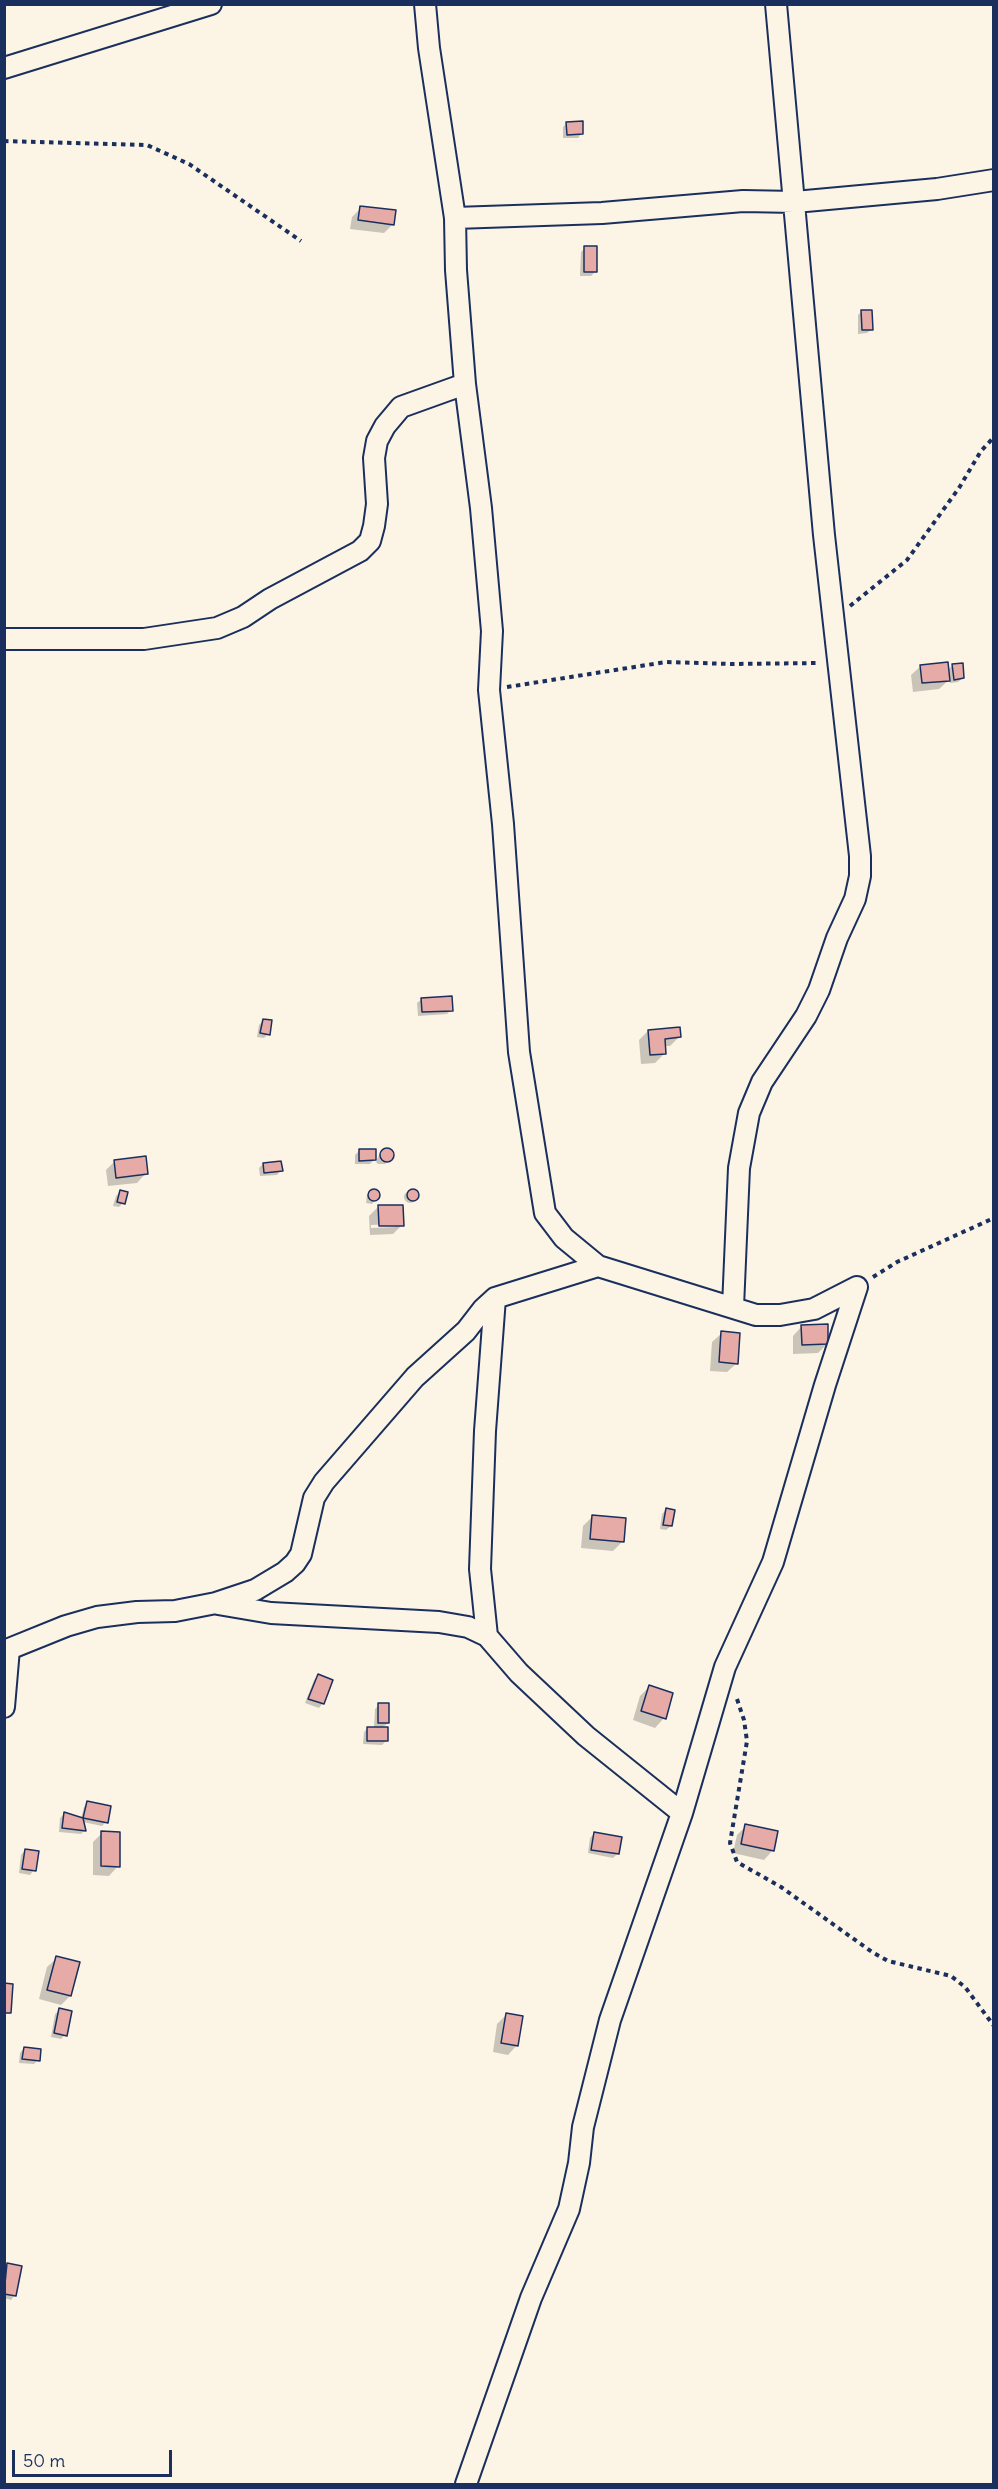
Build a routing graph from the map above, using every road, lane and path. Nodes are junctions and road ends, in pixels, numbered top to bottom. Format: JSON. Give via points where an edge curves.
{"nodes":[{"id":1,"x":211,"y":4,"type":"edge"},
{"id":2,"x":425,"y":4,"type":"edge"},
{"id":3,"x":776,"y":4,"type":"edge"},
{"id":4,"x":4,"y":68,"type":"edge"},
{"id":5,"x":4,"y":141,"type":"edge"},
{"id":6,"x":993,"y":180,"type":"edge"},
{"id":7,"x":795,"y":202,"type":"junction"},
{"id":8,"x":455,"y":218,"type":"junction"},
{"id":9,"x":301,"y":241,"type":"dead end"},
{"id":10,"x":465,"y":384,"type":"junction"},
{"id":11,"x":993,"y":436,"type":"edge"},
{"id":12,"x":833,"y":620,"type":"junction"},
{"id":13,"x":4,"y":639,"type":"edge"},
{"id":14,"x":837,"y":663,"type":"junction"},
{"id":15,"x":489,"y":690,"type":"junction"},
{"id":16,"x":993,"y":1218,"type":"edge"},
{"id":17,"x":598,"y":1266,"type":"junction"},
{"id":18,"x":856,"y":1287,"type":"junction"},
{"id":19,"x":495,"y":1298,"type":"junction"},
{"id":20,"x":733,"y":1307,"type":"junction"},
{"id":21,"x":216,"y":1603,"type":"junction"},
{"id":22,"x":487,"y":1636,"type":"junction"},
{"id":23,"x":7,"y":1650,"type":"edge"},
{"id":24,"x":725,"y":1667,"type":"junction"},
{"id":25,"x":4,"y":1707,"type":"edge"},
{"id":26,"x":682,"y":1813,"type":"junction"},
{"id":27,"x":993,"y":2026,"type":"edge"},
{"id":28,"x":466,"y":2484,"type":"edge"}],
"edges":[{"from":1,"to":4,"type":"street"},
{"from":2,"to":8,"type":"street"},
{"from":3,"to":7,"type":"street"},
{"from":5,"to":9,"type":"path","via":[[147,145],[189,164]]},
{"from":6,"to":7,"type":"street"},
{"from":7,"to":8,"type":"street","via":[[743,201],[602,213]]},
{"from":7,"to":12,"type":"street"},
{"from":8,"to":10,"type":"street"},
{"from":10,"to":13,"type":"street","via":[[401,407],[385,426],[374,458],[377,504],[370,541],[360,551],[243,617],[216,628],[144,639]]},
{"from":10,"to":15,"type":"street","via":[[492,631]]},
{"from":11,"to":12,"type":"path","via":[[907,561]]},
{"from":12,"to":14,"type":"street"},
{"from":14,"to":15,"type":"path","via":[[666,662]]},
{"from":14,"to":20,"type":"street","via":[[860,876],[855,899],[819,990],[762,1082],[749,1113],[739,1168]]},
{"from":15,"to":17,"type":"street","via":[[519,1052],[543,1206],[549,1221],[564,1238]]},
{"from":16,"to":18,"type":"path","via":[[897,1262]]},
{"from":17,"to":19,"type":"street"},
{"from":17,"to":20,"type":"street"},
{"from":18,"to":20,"type":"street","via":[[814,1309],[780,1315],[756,1315]]},
{"from":18,"to":24,"type":"street","via":[[773,1562]]},
{"from":19,"to":21,"type":"street","via":[[416,1377],[324,1482],[314,1498],[301,1554],[295,1563],[255,1590]]},
{"from":19,"to":22,"type":"street","via":[[480,1569]]},
{"from":21,"to":22,"type":"street","via":[[271,1613],[439,1622],[468,1627]]},
{"from":21,"to":23,"type":"street","via":[[175,1611],[98,1617]]},
{"from":22,"to":26,"type":"street","via":[[519,1673],[586,1736]]},
{"from":23,"to":25,"type":"street"},
{"from":24,"to":26,"type":"street"},
{"from":24,"to":27,"type":"path","via":[[744,1719],[747,1741],[730,1842],[737,1862],[781,1887],[888,1961],[951,1976],[965,1987]]},
{"from":26,"to":28,"type":"street","via":[[610,2020],[583,2127],[568,2209],[531,2298]]}]}
